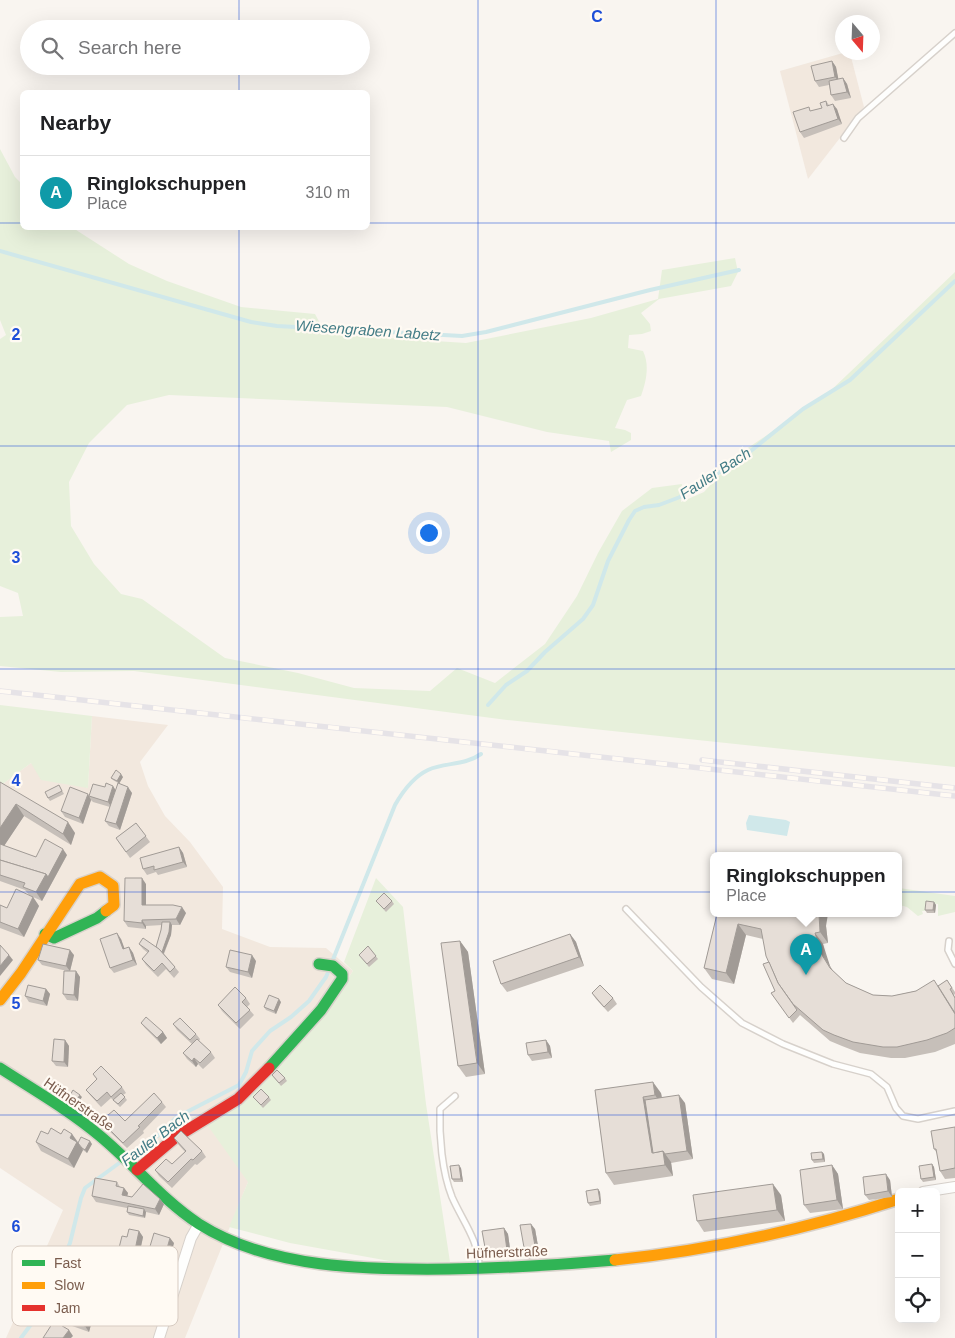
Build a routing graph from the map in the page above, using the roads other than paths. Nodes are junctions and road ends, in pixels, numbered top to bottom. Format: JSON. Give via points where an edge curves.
{"nodes":[{"id":1,"x":955,"y":33,"type":"edge"},
{"id":2,"x":844,"y":138,"type":"dead end"},
{"id":3,"x":626,"y":909,"type":"dead end"},
{"id":4,"x":45,"y":934,"type":"junction"},
{"id":5,"x":949,"y":941,"type":"dead end"},
{"id":6,"x":319,"y":964,"type":"dead end"},
{"id":7,"x":955,"y":964,"type":"edge"},
{"id":8,"x":0,"y":1000,"type":"edge"},
{"id":9,"x":0,"y":1068,"type":"edge"},
{"id":10,"x":455,"y":1096,"type":"dead end"},
{"id":11,"x":955,"y":1111,"type":"edge"},
{"id":12,"x":135,"y":1167,"type":"junction"},
{"id":13,"x":955,"y":1187,"type":"edge"},
{"id":14,"x":940,"y":1189,"type":"edge"},
{"id":15,"x":895,"y":1200,"type":"edge"},
{"id":16,"x":199,"y":1224,"type":"junction"},
{"id":17,"x":479,"y":1269,"type":"junction"},
{"id":18,"x":178,"y":1280,"type":"edge"},
{"id":19,"x":163,"y":1326,"type":"edge"},
{"id":20,"x":159,"y":1338,"type":"edge"}],
"edges":[{"from":1,"to":2,"type":"lane","via":[[858,118]]},
{"from":3,"to":11,"type":"lane","via":[[701,987],[742,1023],[833,1064],[871,1074],[887,1087],[903,1116],[918,1119]]},
{"from":4,"to":4,"type":"street","via":[[80,884],[100,877],[113,886],[114,905],[96,918],[54,938]]},
{"from":4,"to":8,"type":"street"},
{"from":5,"to":7,"type":"lane","via":[[948,950]]},
{"from":6,"to":12,"type":"street","via":[[333,966],[342,974],[342,979],[321,1010],[276,1061],[238,1099]]},
{"from":9,"to":12,"type":"street","name":"Hüfnerstraße","via":[[76,1119]]},
{"from":10,"to":17,"type":"lane","via":[[440,1109],[439,1127],[446,1179],[475,1244]]},
{"from":12,"to":16,"type":"street","name":"Hüfnerstraße"},
{"from":13,"to":14,"type":"street"},
{"from":15,"to":17,"type":"street","name":"Hüfnerstraße","via":[[814,1224],[683,1251],[581,1263]]},
{"from":16,"to":17,"type":"street","name":"Hüfnerstraße","via":[[243,1244],[312,1262],[383,1268]]},
{"from":16,"to":18,"type":"street"},
{"from":19,"to":20,"type":"street"}]}
